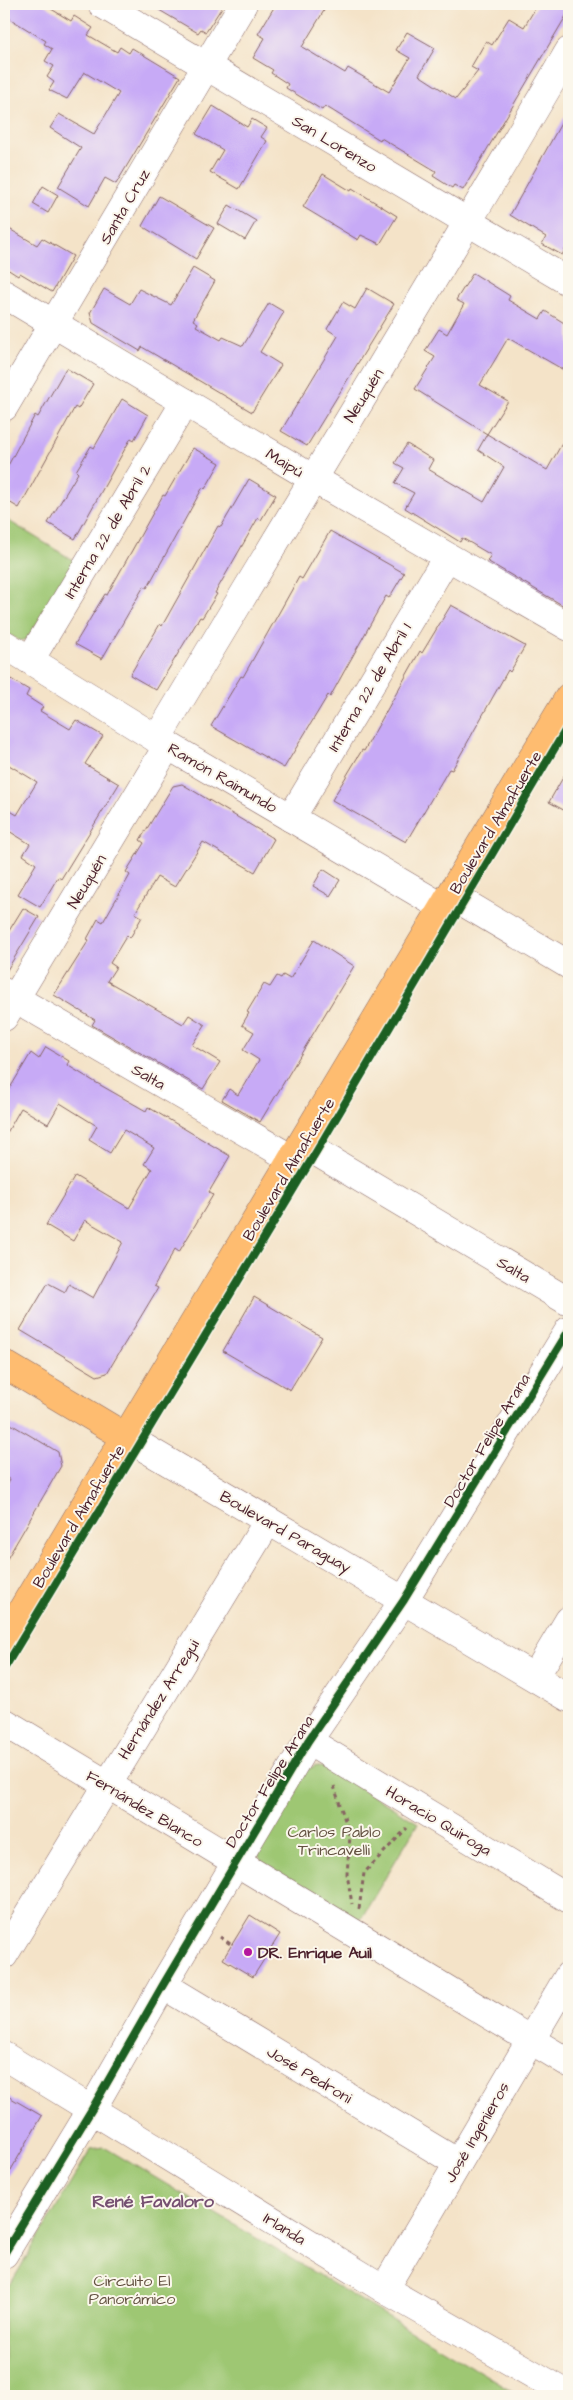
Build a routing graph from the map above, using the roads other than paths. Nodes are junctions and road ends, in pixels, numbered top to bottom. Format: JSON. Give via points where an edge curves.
{"nodes":[{"id":1,"x":102,"y":4,"type":"edge"},
{"id":2,"x":244,"y":4,"type":"edge"},
{"id":3,"x":569,"y":52,"type":"edge"},
{"id":4,"x":206,"y":66,"type":"junction"},
{"id":5,"x":469,"y":223,"type":"junction"},
{"id":6,"x":569,"y":282,"type":"edge"},
{"id":7,"x":4,"y":294,"type":"edge"},
{"id":8,"x":55,"y":324,"type":"junction"},
{"id":9,"x":185,"y":402,"type":"junction"},
{"id":10,"x":4,"y":407,"type":"edge"},
{"id":11,"x":312,"y":478,"type":"junction"},
{"id":12,"x":447,"y":557,"type":"junction"},
{"id":13,"x":569,"y":627,"type":"edge"},
{"id":14,"x":4,"y":644,"type":"edge"},
{"id":15,"x":30,"y":660,"type":"junction"},
{"id":16,"x":569,"y":697,"type":"edge"},
{"id":17,"x":162,"y":742,"type":"junction"},
{"id":18,"x":291,"y":818,"type":"junction"},
{"id":19,"x":448,"y":902,"type":"junction"},
{"id":20,"x":569,"y":965,"type":"edge"},
{"id":21,"x":7,"y":1002,"type":"edge"},
{"id":22,"x":298,"y":1152,"type":"junction"},
{"id":23,"x":569,"y":1302,"type":"edge"},
{"id":24,"x":569,"y":1330,"type":"edge"},
{"id":25,"x":4,"y":1364,"type":"edge"},
{"id":26,"x":126,"y":1437,"type":"junction"},
{"id":27,"x":268,"y":1521,"type":"junction"},
{"id":28,"x":404,"y":1600,"type":"junction"},
{"id":29,"x":569,"y":1620,"type":"edge"},
{"id":30,"x":4,"y":1640,"type":"edge"},
{"id":31,"x":535,"y":1677,"type":"junction"},
{"id":32,"x":569,"y":1698,"type":"edge"},
{"id":33,"x":4,"y":1722,"type":"edge"},
{"id":34,"x":308,"y":1742,"type":"junction"},
{"id":35,"x":106,"y":1785,"type":"junction"},
{"id":36,"x":236,"y":1862,"type":"junction"},
{"id":37,"x":569,"y":1900,"type":"edge"},
{"id":38,"x":4,"y":1955,"type":"edge"},
{"id":39,"x":569,"y":1975,"type":"edge"},
{"id":40,"x":163,"y":1985,"type":"junction"},
{"id":41,"x":531,"y":2039,"type":"junction"},
{"id":42,"x":4,"y":2056,"type":"edge"},
{"id":43,"x":569,"y":2063,"type":"edge"},
{"id":44,"x":92,"y":2109,"type":"junction"},
{"id":45,"x":458,"y":2163,"type":"junction"},
{"id":46,"x":4,"y":2254,"type":"edge"},
{"id":47,"x":384,"y":2289,"type":"junction"},
{"id":48,"x":569,"y":2395,"type":"edge"}],
"edges":[{"from":1,"to":4,"type":"street","name":"San Lorenzo"},
{"from":2,"to":4,"type":"street","name":"Santa Cruz"},
{"from":3,"to":5,"type":"street","name":"Neuquén"},
{"from":4,"to":5,"type":"street","name":"San Lorenzo"},
{"from":4,"to":8,"type":"street","name":"Santa Cruz"},
{"from":5,"to":6,"type":"street","name":"San Lorenzo"},
{"from":5,"to":11,"type":"street","name":"Neuquén"},
{"from":7,"to":8,"type":"street","name":"Maipú"},
{"from":8,"to":9,"type":"street","name":"Maipú"},
{"from":8,"to":10,"type":"street","name":"Santa Cruz"},
{"from":9,"to":11,"type":"street","name":"Maipú"},
{"from":9,"to":15,"type":"street","name":"Interna 22 de Abril 2"},
{"from":11,"to":12,"type":"street","name":"Maipú"},
{"from":11,"to":17,"type":"street","name":"Neuquén"},
{"from":12,"to":13,"type":"street","name":"Maipú"},
{"from":12,"to":18,"type":"street","name":"Interna 22 de Abril 1"},
{"from":14,"to":15,"type":"street","name":"Ramón Raimundo"},
{"from":15,"to":17,"type":"street","name":"Ramón Raimundo"},
{"from":16,"to":19,"type":"main road","name":"Boulevard Almafuerte"},
{"from":17,"to":18,"type":"street","name":"Ramón Raimundo"},
{"from":17,"to":21,"type":"street","name":"Neuquén"},
{"from":18,"to":19,"type":"street","name":"Ramón Raimundo"},
{"from":19,"to":20,"type":"street","name":"Ramón Raimundo"},
{"from":19,"to":22,"type":"main road","name":"Boulevard Almafuerte"},
{"from":21,"to":22,"type":"street","name":"Salta"},
{"from":22,"to":23,"type":"street","name":"Salta"},
{"from":22,"to":26,"type":"main road","name":"Boulevard Almafuerte"},
{"from":24,"to":28,"type":"street","name":"Doctor Felipe Arana"},
{"from":25,"to":26,"type":"main road","name":"Boulevard Paraguay"},
{"from":26,"to":27,"type":"street","name":"Boulevard Paraguay"},
{"from":26,"to":30,"type":"main road","name":"Boulevard Almafuerte"},
{"from":27,"to":28,"type":"street","name":"Boulevard Paraguay"},
{"from":27,"to":35,"type":"street","name":"Hernández Arregui"},
{"from":28,"to":31,"type":"street","name":"Boulevard Paraguay"},
{"from":28,"to":34,"type":"street","name":"Doctor Felipe Arana"},
{"from":29,"to":31,"type":"street"},
{"from":31,"to":32,"type":"street","name":"Boulevard Paraguay"},
{"from":33,"to":35,"type":"street","name":"Fernández Blanco"},
{"from":34,"to":36,"type":"street","name":"Doctor Felipe Arana"},
{"from":34,"to":37,"type":"street","name":"Horacio Quiroga"},
{"from":35,"to":36,"type":"street","name":"Fernández Blanco"},
{"from":35,"to":38,"type":"street","name":"Hernández Arregui"},
{"from":36,"to":40,"type":"street","name":"Doctor Felipe Arana"},
{"from":36,"to":41,"type":"street","name":"Fernández Blanco"},
{"from":39,"to":41,"type":"street","name":"José Ingenieros"},
{"from":40,"to":44,"type":"street","name":"Doctor Felipe Arana"},
{"from":40,"to":45,"type":"street","name":"José Pedroni"},
{"from":41,"to":43,"type":"street","name":"Fernández Blanco"},
{"from":41,"to":45,"type":"street","name":"José Ingenieros"},
{"from":42,"to":44,"type":"street","name":"Irlanda"},
{"from":44,"to":46,"type":"street","name":"Doctor Felipe Arana"},
{"from":44,"to":47,"type":"street","name":"Irlanda"},
{"from":45,"to":47,"type":"street","name":"José Ingenieros"},
{"from":47,"to":48,"type":"street","name":"Irlanda"}]}
